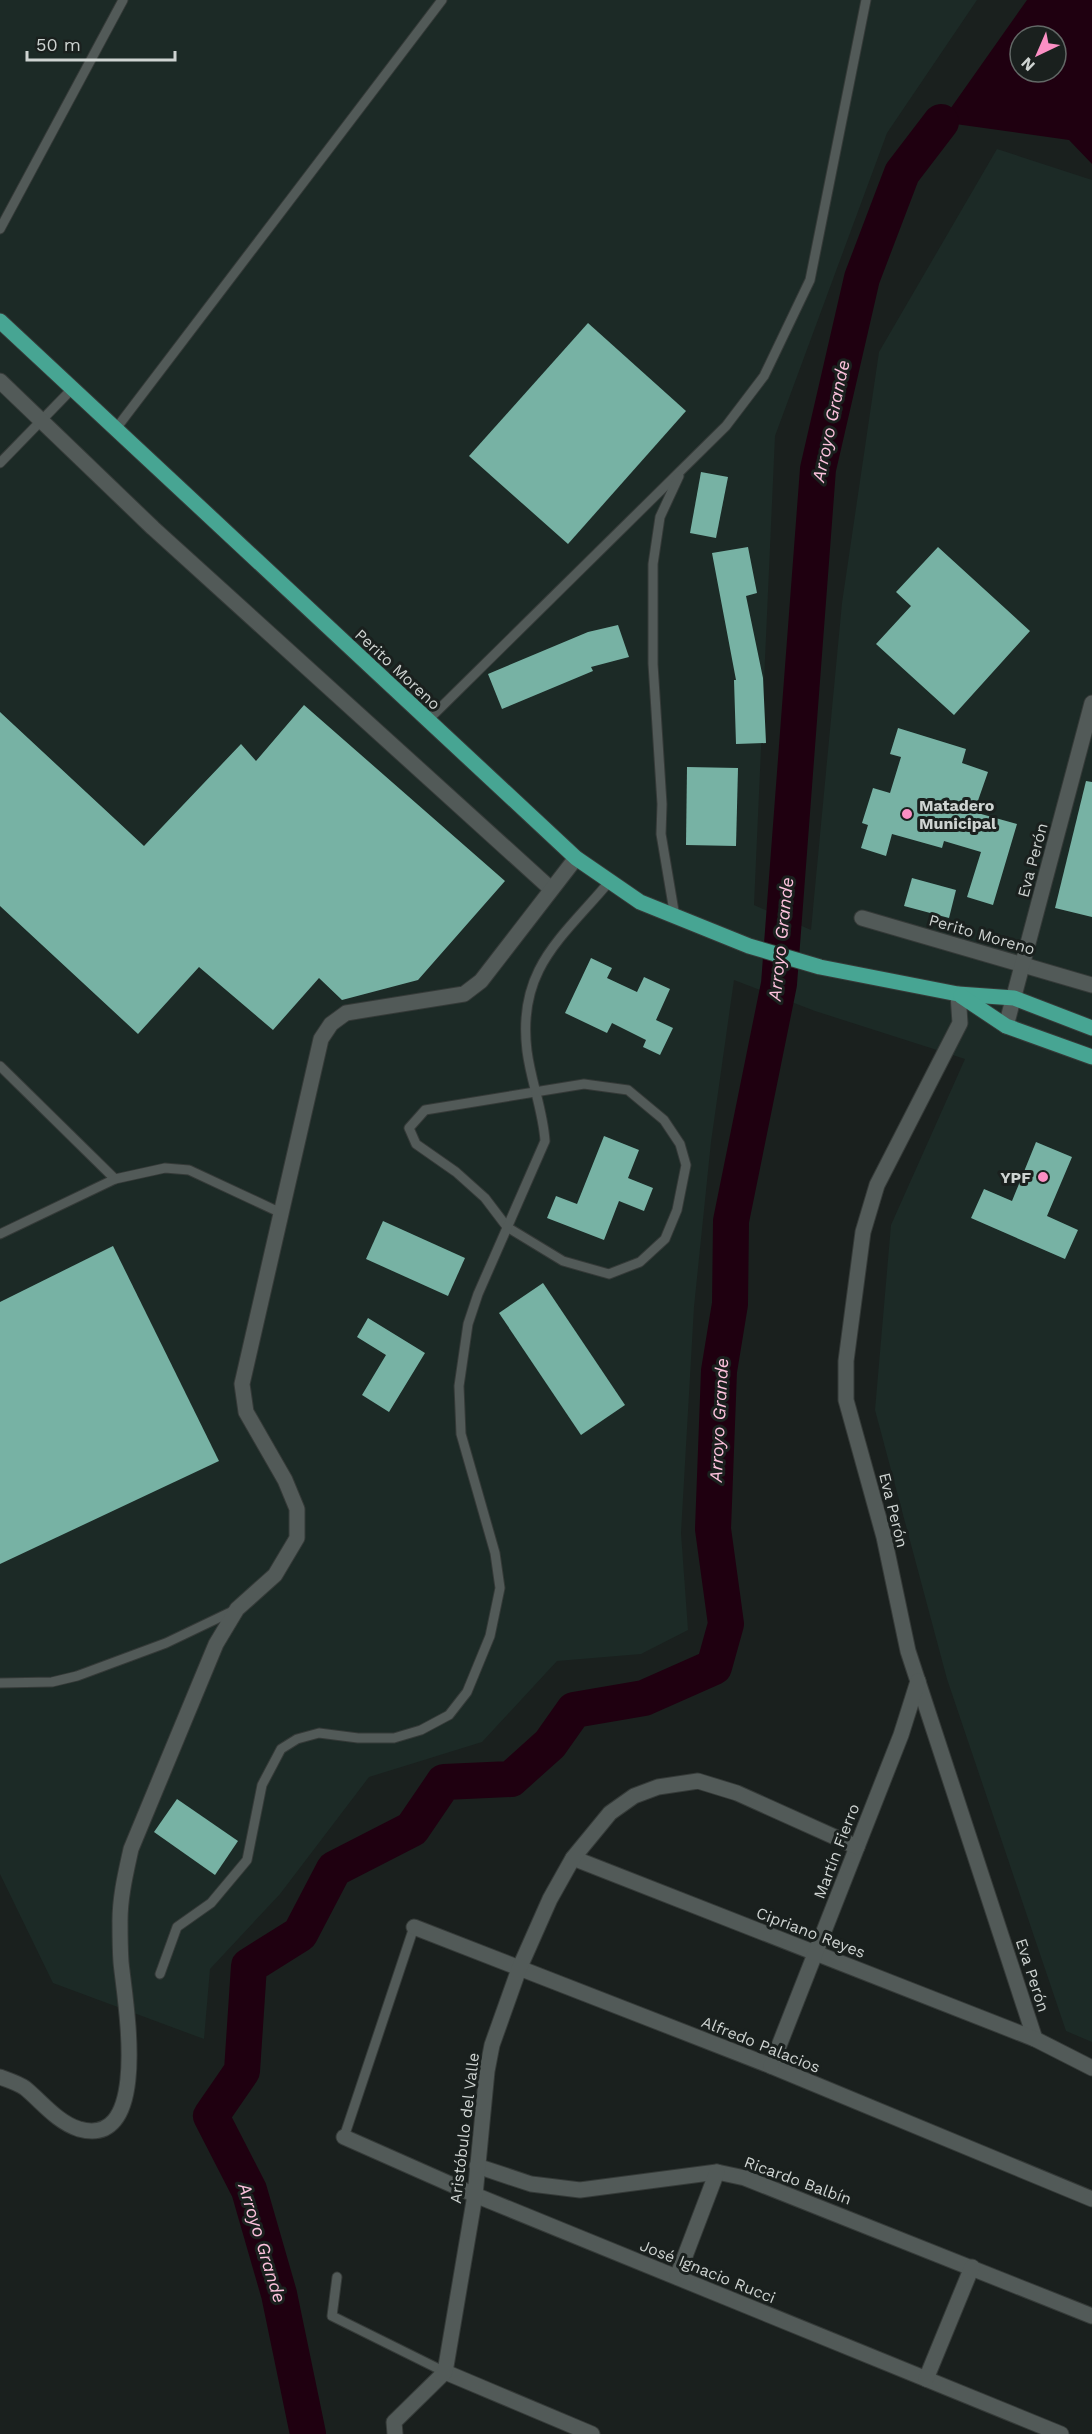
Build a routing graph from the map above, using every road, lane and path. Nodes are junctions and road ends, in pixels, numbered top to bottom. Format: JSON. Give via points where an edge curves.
{"nodes":[{"id":1,"x":123,"y":0,"type":"edge"},
{"id":2,"x":442,"y":0,"type":"edge"},
{"id":3,"x":866,"y":0,"type":"edge"},
{"id":4,"x":0,"y":229,"type":"edge"},
{"id":5,"x":0,"y":321,"type":"edge"},
{"id":6,"x":0,"y":381,"type":"edge"},
{"id":7,"x":72,"y":390,"type":"junction"},
{"id":8,"x":41,"y":421,"type":"junction"},
{"id":9,"x":115,"y":430,"type":"junction"},
{"id":10,"x":0,"y":463,"type":"edge"},
{"id":11,"x":682,"y":470,"type":"junction"},
{"id":12,"x":1092,"y":703,"type":"edge"},
{"id":13,"x":427,"y":721,"type":"junction"},
{"id":14,"x":576,"y":858,"type":"junction"},
{"id":15,"x":609,"y":882,"type":"junction"},
{"id":16,"x":551,"y":889,"type":"junction"},
{"id":17,"x":675,"y":917,"type":"junction"},
{"id":18,"x":862,"y":918,"type":"dead end"},
{"id":19,"x":1023,"y":964,"type":"junction"},
{"id":20,"x":1092,"y":985,"type":"edge"},
{"id":21,"x":958,"y":994,"type":"junction"},
{"id":22,"x":1014,"y":998,"type":"junction"},
{"id":23,"x":1006,"y":1026,"type":"junction"},
{"id":24,"x":1092,"y":1028,"type":"edge"},
{"id":25,"x":1092,"y":1057,"type":"edge"},
{"id":26,"x":0,"y":1065,"type":"edge"},
{"id":27,"x":535,"y":1093,"type":"junction"},
{"id":28,"x":115,"y":1179,"type":"junction"},
{"id":29,"x":279,"y":1212,"type":"junction"},
{"id":30,"x":507,"y":1227,"type":"junction"},
{"id":31,"x":0,"y":1234,"type":"edge"},
{"id":32,"x":237,"y":1609,"type":"junction"},
{"id":33,"x":918,"y":1681,"type":"junction"},
{"id":34,"x":0,"y":1683,"type":"edge"},
{"id":35,"x":857,"y":1847,"type":"junction"},
{"id":36,"x":573,"y":1858,"type":"junction"},
{"id":37,"x":414,"y":1927,"type":"joint"},
{"id":38,"x":815,"y":1953,"type":"junction"},
{"id":39,"x":519,"y":1969,"type":"junction"},
{"id":40,"x":160,"y":1974,"type":"dead end"},
{"id":41,"x":1035,"y":2040,"type":"junction"},
{"id":42,"x":771,"y":2066,"type":"junction"},
{"id":43,"x":1092,"y":2068,"type":"edge"},
{"id":44,"x":0,"y":2077,"type":"edge"},
{"id":45,"x":344,"y":2138,"type":"joint"},
{"id":46,"x":477,"y":2166,"type":"junction"},
{"id":47,"x":717,"y":2172,"type":"junction"},
{"id":48,"x":475,"y":2195,"type":"junction"},
{"id":49,"x":1092,"y":2199,"type":"edge"},
{"id":50,"x":972,"y":2266,"type":"junction"},
{"id":51,"x":337,"y":2277,"type":"dead end"},
{"id":52,"x":677,"y":2277,"type":"junction"},
{"id":53,"x":1092,"y":2316,"type":"edge"},
{"id":54,"x":445,"y":2372,"type":"junction"},
{"id":55,"x":926,"y":2379,"type":"junction"},
{"id":56,"x":395,"y":2434,"type":"edge"},
{"id":57,"x":592,"y":2434,"type":"edge"},
{"id":58,"x":1061,"y":2434,"type":"edge"}],
"edges":[{"from":1,"to":4,"type":"lane"},
{"from":2,"to":9,"type":"lane"},
{"from":3,"to":11,"type":"lane","via":[[810,280],[764,376],[726,426]]},
{"from":5,"to":7,"type":"main road","name":"Perito Moreno"},
{"from":6,"to":8,"type":"street"},
{"from":7,"to":8,"type":"lane"},
{"from":7,"to":9,"type":"main road","name":"Perito Moreno"},
{"from":8,"to":10,"type":"lane"},
{"from":8,"to":16,"type":"street","via":[[231,600]]},
{"from":9,"to":13,"type":"main road","name":"Perito Moreno"},
{"from":11,"to":13,"type":"lane"},
{"from":11,"to":17,"type":"lane","via":[[660,517],[653,564],[661,834]]},
{"from":12,"to":19,"type":"street","name":"Eva Perón"},
{"from":13,"to":14,"type":"main road","name":"Perito Moreno"},
{"from":14,"to":15,"type":"main road","name":"Perito Moreno"},
{"from":14,"to":16,"type":"street"},
{"from":15,"to":17,"type":"main road","name":"Perito Moreno","via":[[640,902]]},
{"from":15,"to":27,"type":"lane","via":[[544,958],[533,981],[525,1008],[527,1052]]},
{"from":16,"to":29,"type":"street","via":[[471,990],[346,1013],[331,1024],[321,1039]]},
{"from":17,"to":21,"type":"main road","name":"Perito Moreno","via":[[749,946],[820,967]]},
{"from":18,"to":19,"type":"street","name":"Perito Moreno"},
{"from":19,"to":20,"type":"street","name":"Perito Moreno"},
{"from":19,"to":22,"type":"street","name":"Eva Perón"},
{"from":21,"to":22,"type":"main road","name":"Perito Moreno"},
{"from":21,"to":23,"type":"main road"},
{"from":21,"to":33,"type":"street","name":"Eva Perón","via":[[960,1023],[877,1185],[863,1232],[846,1361],[846,1400]]},
{"from":22,"to":23,"type":"street","name":"Eva Perón"},
{"from":22,"to":24,"type":"main road","name":"Perito Moreno"},
{"from":23,"to":25,"type":"main road"},
{"from":26,"to":28,"type":"lane"},
{"from":27,"to":30,"type":"lane","via":[[544,1121],[545,1141]]},
{"from":27,"to":30,"type":"lane","via":[[425,1110],[409,1128],[416,1144],[485,1198]]},
{"from":27,"to":30,"type":"lane","via":[[584,1084],[628,1090],[664,1120],[680,1144],[686,1165],[677,1210],[665,1239],[640,1262],[609,1274],[563,1261]]},
{"from":28,"to":29,"type":"lane","via":[[165,1168],[189,1170]]},
{"from":28,"to":31,"type":"lane"},
{"from":29,"to":32,"type":"street","via":[[242,1384],[246,1412],[297,1509],[297,1538],[275,1575]]},
{"from":30,"to":40,"type":"lane","via":[[468,1324],[459,1386],[461,1434],[495,1553],[500,1588],[490,1636],[467,1692],[449,1715],[403,1735],[358,1738],[319,1733],[297,1739],[281,1749],[262,1785],[247,1860],[211,1903],[177,1927]]},
{"from":32,"to":34,"type":"lane","via":[[166,1642],[77,1676],[52,1682]]},
{"from":32,"to":44,"type":"street","via":[[216,1644],[131,1849],[123,1884],[121,1959],[130,2044],[128,2086],[121,2110],[111,2124],[96,2130],[79,2129],[57,2118],[23,2087]]},
{"from":33,"to":35,"type":"street","name":"Martín Fierro"},
{"from":33,"to":41,"type":"street","name":"Eva Perón"},
{"from":35,"to":36,"type":"street","name":"Aristóbulo del Valle","via":[[737,1793],[698,1781],[658,1787],[634,1796],[610,1813]]},
{"from":35,"to":38,"type":"street","name":"Martín Fierro"},
{"from":36,"to":38,"type":"street","name":"Cipriano Reyes"},
{"from":36,"to":39,"type":"street","name":"Aristóbulo del Valle"},
{"from":37,"to":39,"type":"street","name":"Alfredo Palacios"},
{"from":37,"to":45,"type":"lane"},
{"from":38,"to":41,"type":"street","name":"Cipriano Reyes"},
{"from":38,"to":42,"type":"street","name":"Martín Fierro"},
{"from":39,"to":42,"type":"street","name":"Alfredo Palacios"},
{"from":39,"to":46,"type":"street","name":"Aristóbulo del Valle","via":[[492,2045]]},
{"from":41,"to":43,"type":"street","name":"Cipriano Reyes"},
{"from":42,"to":49,"type":"street","name":"Alfredo Palacios"},
{"from":45,"to":48,"type":"street","name":"José Ignacio Rucci"},
{"from":46,"to":47,"type":"street","name":"Ricardo Balbín","via":[[531,2184],[580,2190]]},
{"from":46,"to":48,"type":"street","name":"Aristóbulo del Valle"},
{"from":47,"to":50,"type":"street","name":"Ricardo Balbín","via":[[745,2178]]},
{"from":47,"to":52,"type":"street"},
{"from":48,"to":52,"type":"street","name":"José Ignacio Rucci"},
{"from":48,"to":54,"type":"street","name":"Aristóbulo del Valle"},
{"from":50,"to":53,"type":"street","name":"Ricardo Balbín"},
{"from":50,"to":55,"type":"street"},
{"from":51,"to":54,"type":"lane","via":[[332,2316]]},
{"from":52,"to":55,"type":"street","name":"José Ignacio Rucci"},
{"from":54,"to":56,"type":"street","via":[[394,2422]]},
{"from":54,"to":57,"type":"street"},
{"from":55,"to":58,"type":"street","name":"José Ignacio Rucci"}]}
